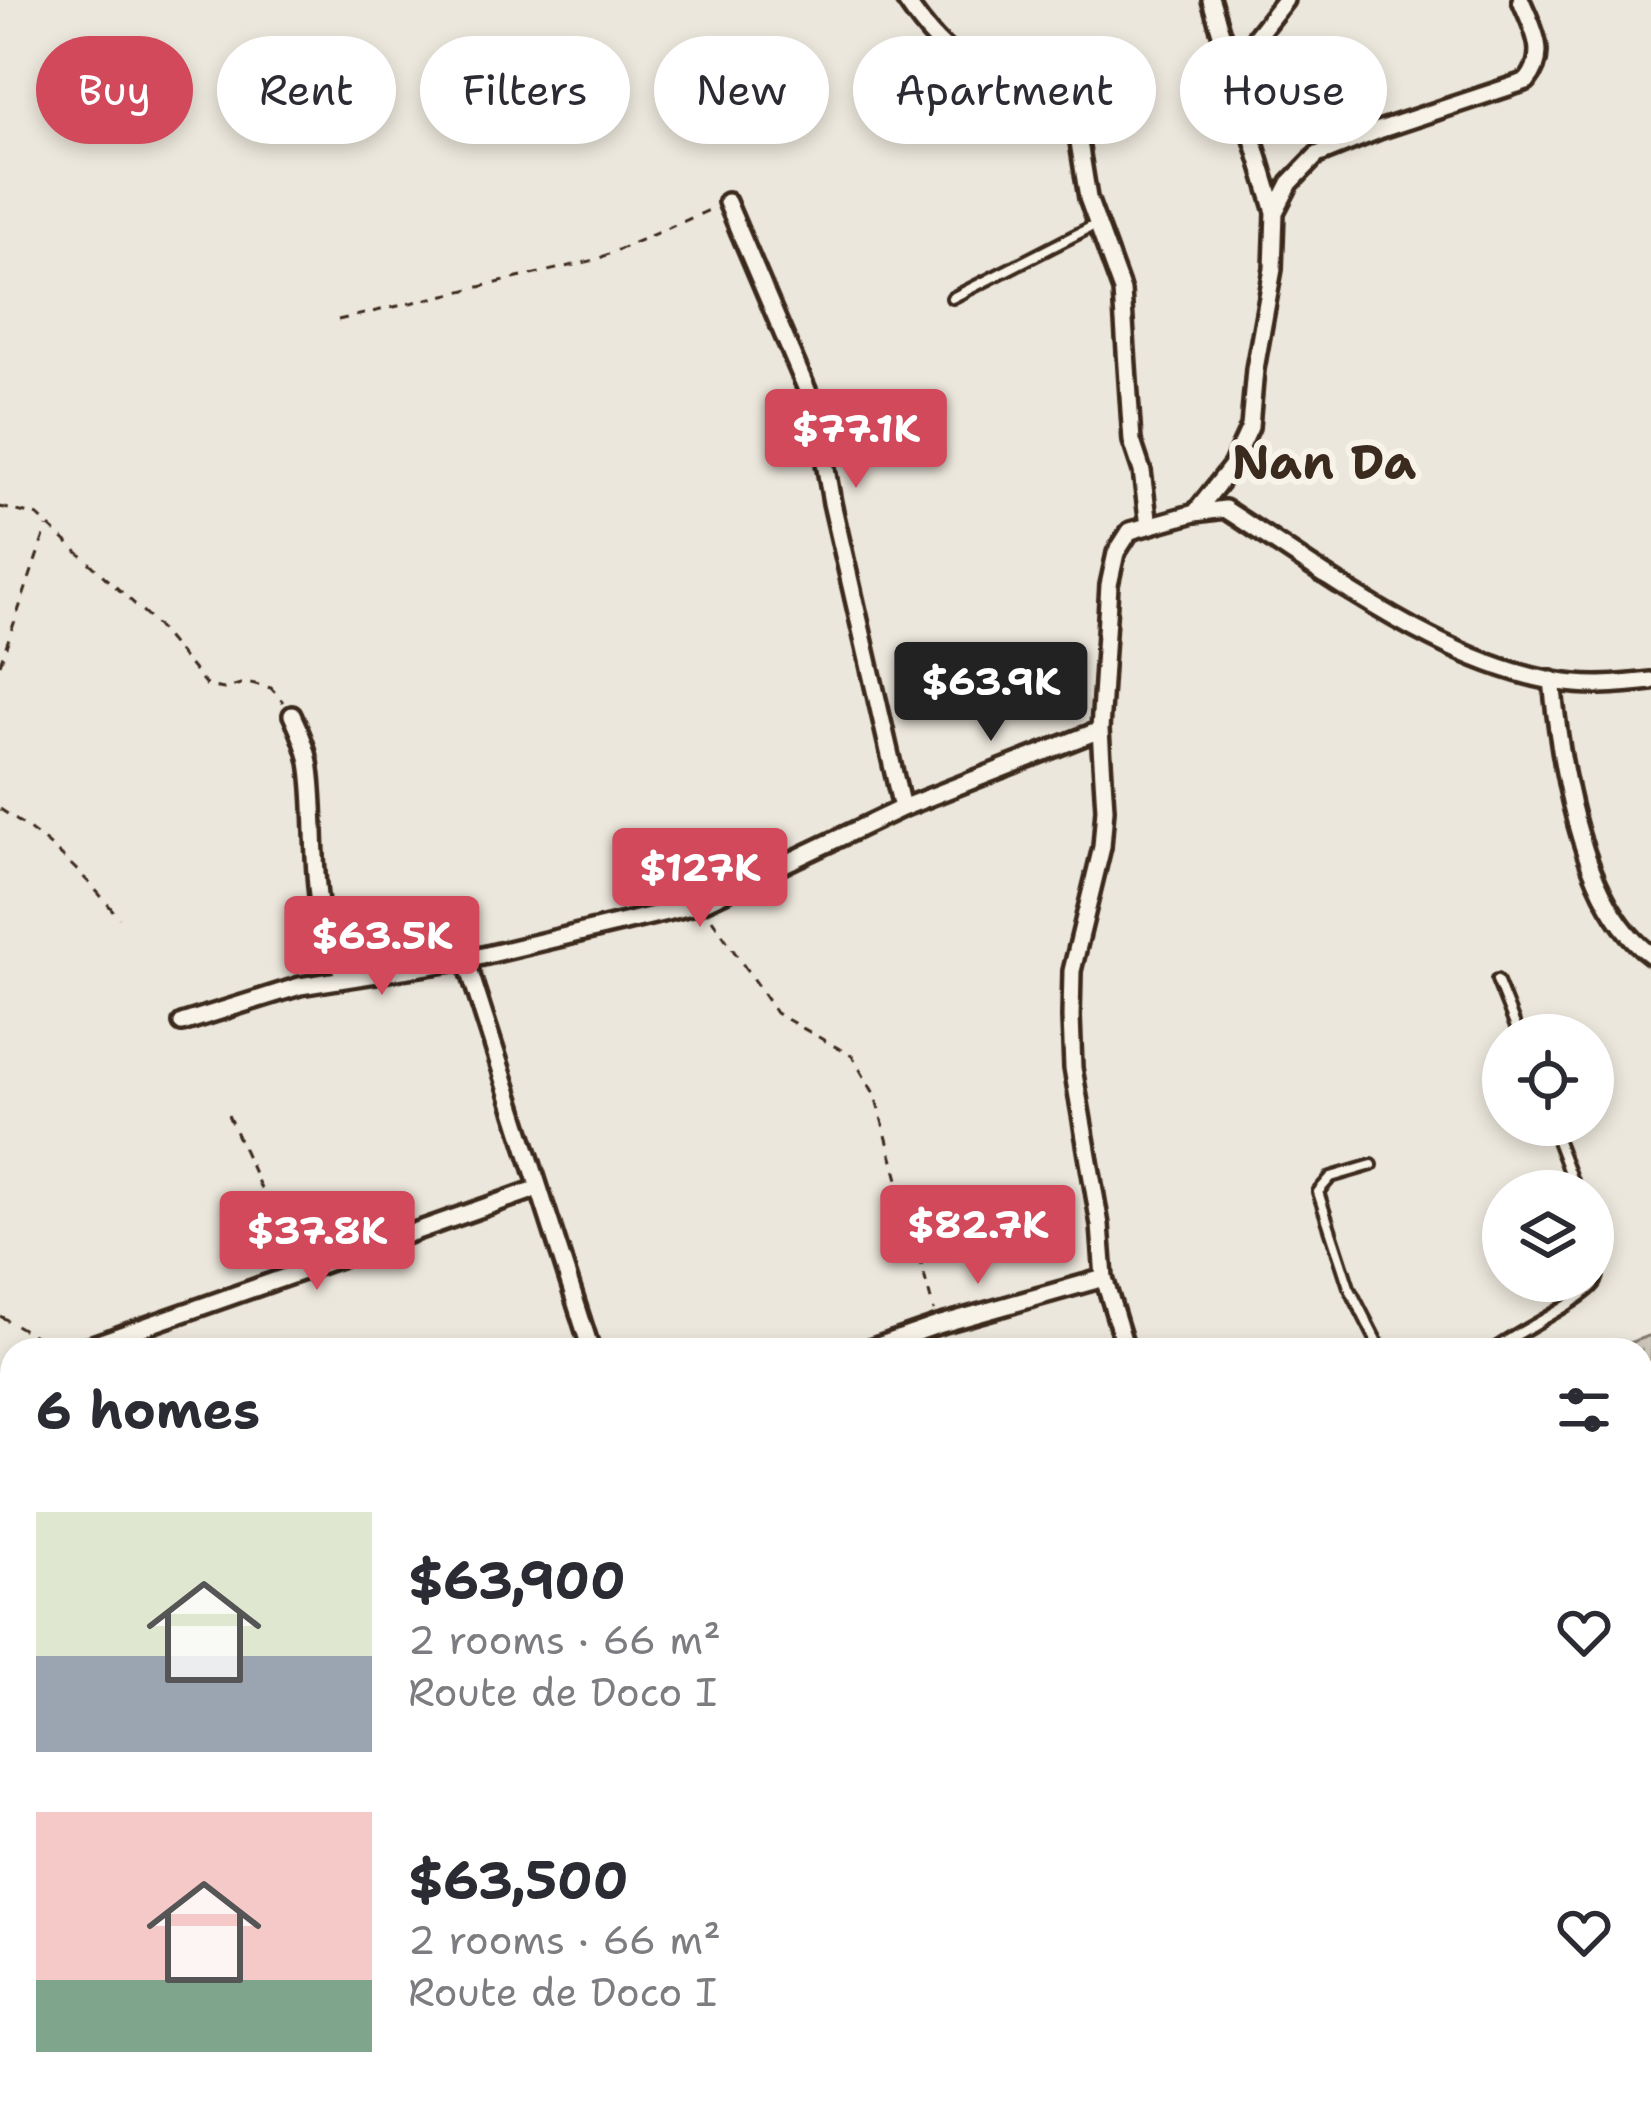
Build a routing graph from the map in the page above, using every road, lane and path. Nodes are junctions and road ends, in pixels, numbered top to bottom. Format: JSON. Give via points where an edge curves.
{"nodes":[{"id":1,"x":905,"y":0,"type":"edge"},
{"id":2,"x":1211,"y":0,"type":"edge"},
{"id":3,"x":1286,"y":0,"type":"edge"},
{"id":4,"x":1521,"y":0,"type":"edge"},
{"id":5,"x":1224,"y":36,"type":"edge"},
{"id":6,"x":1257,"y":36,"type":"edge"},
{"id":7,"x":1256,"y":144,"type":"edge"},
{"id":8,"x":727,"y":202,"type":"joint"},
{"id":9,"x":1275,"y":212,"type":"junction"},
{"id":10,"x":1096,"y":224,"type":"junction"},
{"id":11,"x":952,"y":298,"type":"dead end"},
{"id":12,"x":338,"y":320,"type":"dead end"},
{"id":13,"x":0,"y":507,"type":"edge"},
{"id":14,"x":1195,"y":513,"type":"junction"},
{"id":15,"x":48,"y":525,"type":"junction"},
{"id":16,"x":1149,"y":526,"type":"junction"},
{"id":17,"x":0,"y":664,"type":"edge"},
{"id":18,"x":1552,"y":680,"type":"junction"},
{"id":19,"x":1651,"y":681,"type":"edge"},
{"id":20,"x":292,"y":715,"type":"joint"},
{"id":21,"x":1100,"y":730,"type":"junction"},
{"id":22,"x":902,"y":808,"type":"junction"},
{"id":23,"x":0,"y":809,"type":"edge"},
{"id":24,"x":700,"y":904,"type":"junction"},
{"id":25,"x":119,"y":918,"type":"dead end"},
{"id":26,"x":1651,"y":955,"type":"edge"},
{"id":27,"x":466,"y":960,"type":"junction"},
{"id":28,"x":347,"y":978,"type":"junction"},
{"id":29,"x":1496,"y":980,"type":"dead end"},
{"id":30,"x":1511,"y":1014,"type":"edge"},
{"id":31,"x":182,"y":1023,"type":"dead end"},
{"id":32,"x":228,"y":1115,"type":"dead end"},
{"id":33,"x":1372,"y":1165,"type":"dead end"},
{"id":34,"x":539,"y":1188,"type":"junction"},
{"id":35,"x":311,"y":1268,"type":"junction"},
{"id":36,"x":1104,"y":1278,"type":"junction"},
{"id":37,"x":1573,"y":1302,"type":"edge"},
{"id":38,"x":0,"y":1316,"type":"edge"},
{"id":39,"x":938,"y":1325,"type":"junction"},
{"id":40,"x":38,"y":1338,"type":"edge"},
{"id":41,"x":112,"y":1338,"type":"edge"},
{"id":42,"x":587,"y":1338,"type":"edge"},
{"id":43,"x":901,"y":1338,"type":"edge"},
{"id":44,"x":1122,"y":1338,"type":"edge"},
{"id":45,"x":1375,"y":1338,"type":"edge"},
{"id":46,"x":1508,"y":1338,"type":"edge"}],
"edges":[{"from":1,"to":10,"type":"street","via":[[952,58],[1066,99]]},
{"from":2,"to":5,"type":"street"},
{"from":3,"to":6,"type":"street"},
{"from":4,"to":9,"type":"street","via":[[1540,54],[1527,81],[1317,155]]},
{"from":7,"to":9,"type":"street"},
{"from":8,"to":12,"type":"path","via":[[595,260]]},
{"from":8,"to":22,"type":"street","via":[[816,411]]},
{"from":9,"to":14,"type":"street","via":[[1250,427]]},
{"from":10,"to":11,"type":"lane"},
{"from":10,"to":16,"type":"street","via":[[1122,291],[1130,424]]},
{"from":13,"to":15,"type":"path"},
{"from":14,"to":16,"type":"street"},
{"from":14,"to":18,"type":"street","via":[[1225,509],[1408,626]]},
{"from":15,"to":17,"type":"path"},
{"from":15,"to":20,"type":"path","via":[[151,619],[207,686],[272,688]]},
{"from":16,"to":21,"type":"street","via":[[1130,531],[1108,586]]},
{"from":18,"to":19,"type":"street"},
{"from":18,"to":26,"type":"street","via":[[1589,855],[1609,907]]},
{"from":20,"to":28,"type":"street","via":[[310,765],[328,941]]},
{"from":21,"to":22,"type":"street"},
{"from":21,"to":36,"type":"street","via":[[1102,848],[1072,970],[1071,1018]]},
{"from":22,"to":24,"type":"street"},
{"from":23,"to":25,"type":"path","via":[[53,844]]},
{"from":24,"to":27,"type":"street"},
{"from":24,"to":39,"type":"path","via":[[776,1013],[852,1056],[875,1095]]},
{"from":27,"to":28,"type":"street"},
{"from":27,"to":34,"type":"street"},
{"from":28,"to":31,"type":"street"},
{"from":29,"to":30,"type":"lane"},
{"from":32,"to":35,"type":"path","via":[[287,1247]]},
{"from":33,"to":45,"type":"lane","via":[[1331,1177],[1318,1192]]},
{"from":34,"to":35,"type":"street"},
{"from":34,"to":42,"type":"street"},
{"from":35,"to":41,"type":"street"},
{"from":36,"to":39,"type":"street"},
{"from":36,"to":44,"type":"street"},
{"from":37,"to":46,"type":"lane"},
{"from":38,"to":40,"type":"path"},
{"from":39,"to":43,"type":"street"}]}
